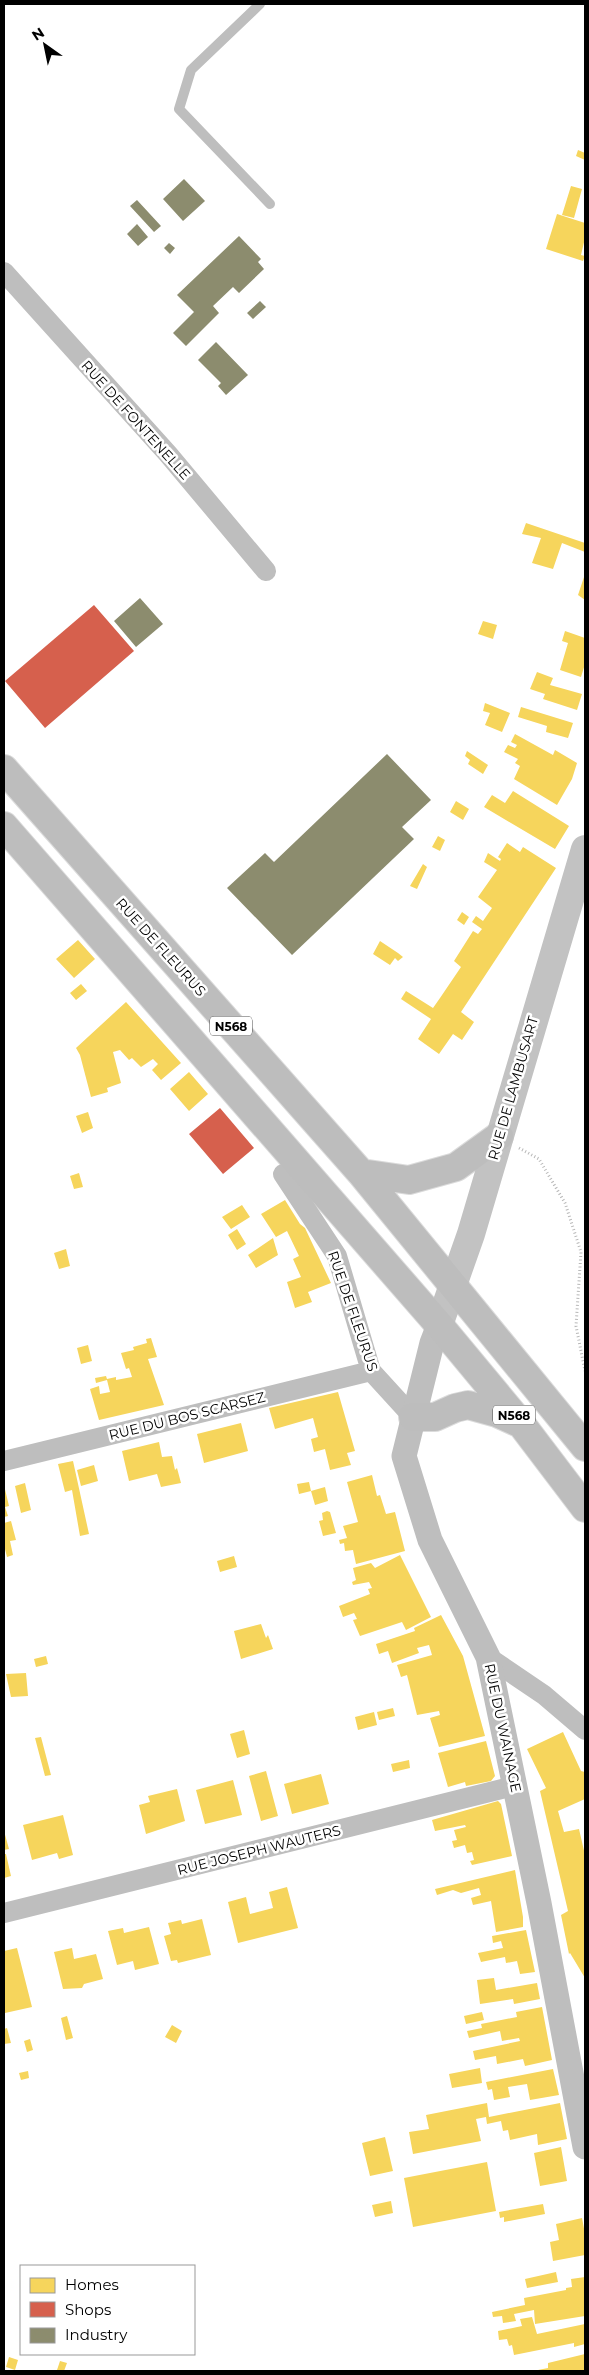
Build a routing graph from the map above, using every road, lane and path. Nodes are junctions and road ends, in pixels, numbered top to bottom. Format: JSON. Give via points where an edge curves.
{"nodes":[{"id":1,"x":260,"y":4,"type":"edge"},
{"id":2,"x":270,"y":204,"type":"dead end"},
{"id":3,"x":4,"y":272,"type":"edge"},
{"id":4,"x":266,"y":571,"type":"dead end"},
{"id":5,"x":4,"y":770,"type":"edge"},
{"id":6,"x":6,"y":829,"type":"edge"},
{"id":7,"x":585,"y":850,"type":"edge"},
{"id":8,"x":499,"y":1136,"type":"junction"},
{"id":9,"x":361,"y":1173,"type":"junction"},
{"id":10,"x":283,"y":1174,"type":"dead end"},
{"id":11,"x":454,"y":1285,"type":"junction"},
{"id":12,"x":439,"y":1325,"type":"junction"},
{"id":13,"x":371,"y":1371,"type":"junction"},
{"id":14,"x":585,"y":1371,"type":"edge"},
{"id":15,"x":413,"y":1417,"type":"junction"},
{"id":16,"x":522,"y":1425,"type":"junction"},
{"id":17,"x":585,"y":1447,"type":"edge"},
{"id":18,"x":4,"y":1461,"type":"edge"},
{"id":19,"x":585,"y":1508,"type":"edge"},
{"id":20,"x":488,"y":1657,"type":"junction"},
{"id":21,"x":585,"y":1730,"type":"edge"},
{"id":22,"x":514,"y":1786,"type":"junction"},
{"id":23,"x":4,"y":1913,"type":"edge"},
{"id":24,"x":585,"y":2148,"type":"edge"}],
"edges":[{"from":1,"to":2,"type":"lane","via":[[191,70],[179,109]]},
{"from":3,"to":4,"type":"street","name":"RUE DE FONTENELLE","via":[[168,454]]},
{"from":5,"to":9,"type":"highway","name":"RUE DE FLEURUS","number":"N568"},
{"from":6,"to":12,"type":"highway","number":"N568"},
{"from":7,"to":8,"type":"main road","name":"RUE DE LAMBUSART"},
{"from":8,"to":9,"type":"highway","via":[[456,1167],[408,1180]]},
{"from":8,"to":11,"type":"main road","name":"RUE DE LAMBUSART"},
{"from":8,"to":14,"type":"path","via":[[538,1159],[565,1204],[581,1252],[576,1326]]},
{"from":9,"to":11,"type":"highway","name":"RUE DE FLEURUS","number":"N568"},
{"from":10,"to":13,"type":"street","name":"RUE DE FLEURUS","via":[[336,1256]]},
{"from":11,"to":12,"type":"main road","name":"RUE DE LAMBUSART"},
{"from":11,"to":17,"type":"highway","number":"N568"},
{"from":12,"to":15,"type":"street","name":"RUE DU WAINAGE"},
{"from":12,"to":16,"type":"highway","number":"N568"},
{"from":13,"to":15,"type":"street","name":"RUE DE FLEURUS"},
{"from":13,"to":18,"type":"street","name":"RUE DU BOS SCARSEZ"},
{"from":15,"to":16,"type":"highway","via":[[435,1417],[468,1405],[497,1413]]},
{"from":15,"to":20,"type":"street","name":"RUE DU WAINAGE","via":[[404,1456],[430,1540]]},
{"from":16,"to":19,"type":"highway","number":"N568"},
{"from":20,"to":21,"type":"street","via":[[544,1695]]},
{"from":20,"to":22,"type":"street","name":"RUE DU WAINAGE"},
{"from":22,"to":23,"type":"street","name":"RUE JOSEPH WAUTERS"},
{"from":22,"to":24,"type":"street","name":"RUE DU WAINAGE"}]}
